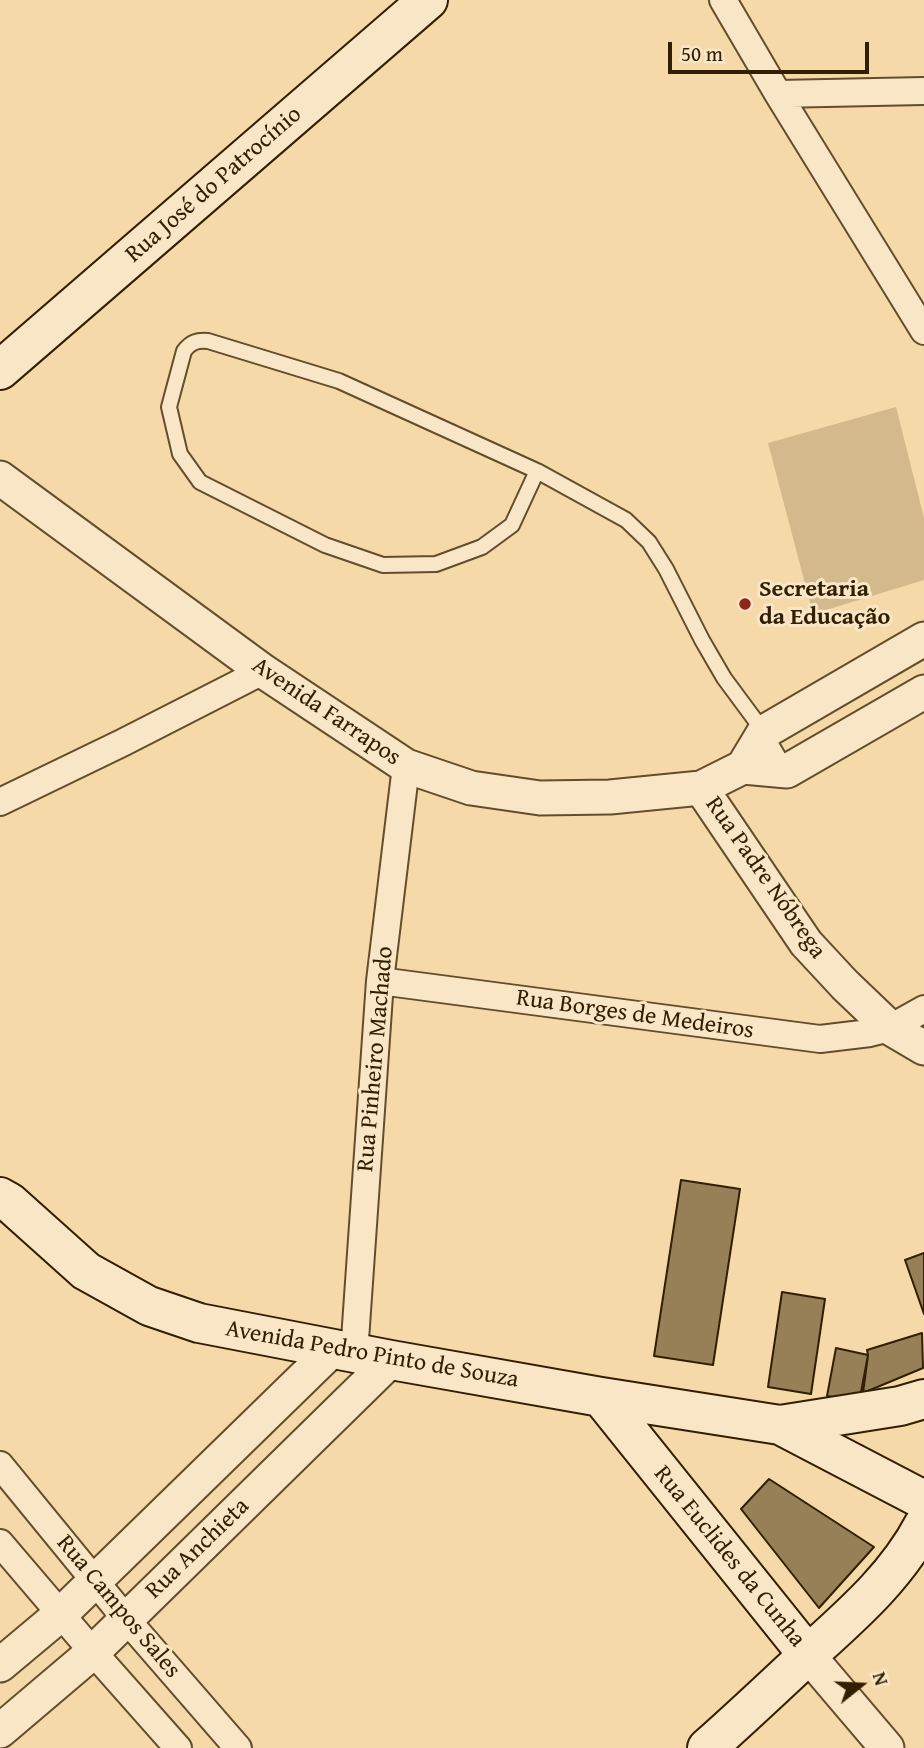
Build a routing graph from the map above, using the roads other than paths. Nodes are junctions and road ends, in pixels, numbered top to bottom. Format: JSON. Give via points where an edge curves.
{"nodes":[{"id":1,"x":428,"y":0,"type":"edge"},
{"id":2,"x":723,"y":0,"type":"edge"},
{"id":3,"x":924,"y":91,"type":"edge"},
{"id":4,"x":778,"y":94,"type":"junction"},
{"id":5,"x":918,"y":303,"type":"edge"},
{"id":6,"x":924,"y":331,"type":"edge"},
{"id":7,"x":0,"y":370,"type":"edge"},
{"id":8,"x":537,"y":471,"type":"junction"},
{"id":9,"x":0,"y":478,"type":"edge"},
{"id":10,"x":924,"y":639,"type":"edge"},
{"id":11,"x":263,"y":671,"type":"junction"},
{"id":12,"x":924,"y":692,"type":"edge"},
{"id":13,"x":764,"y":732,"type":"junction"},
{"id":14,"x":407,"y":766,"type":"junction"},
{"id":15,"x":743,"y":767,"type":"junction"},
{"id":16,"x":787,"y":771,"type":"junction"},
{"id":17,"x":701,"y":788,"type":"junction"},
{"id":18,"x":0,"y":802,"type":"edge"},
{"id":19,"x":380,"y":981,"type":"junction"},
{"id":20,"x":924,"y":1009,"type":"edge"},
{"id":21,"x":890,"y":1028,"type":"junction"},
{"id":22,"x":924,"y":1048,"type":"edge"},
{"id":23,"x":3,"y":1196,"type":"edge"},
{"id":24,"x":343,"y":1352,"type":"junction"},
{"id":25,"x":391,"y":1360,"type":"junction"},
{"id":26,"x":601,"y":1397,"type":"junction"},
{"id":27,"x":924,"y":1399,"type":"edge"},
{"id":28,"x":780,"y":1425,"type":"junction"},
{"id":29,"x":0,"y":1465,"type":"edge"},
{"id":30,"x":924,"y":1498,"type":"edge"},
{"id":31,"x":924,"y":1524,"type":"edge"},
{"id":32,"x":0,"y":1543,"type":"edge"},
{"id":33,"x":94,"y":1581,"type":"junction"},
{"id":34,"x":61,"y":1614,"type":"junction"},
{"id":35,"x":126,"y":1619,"type":"junction"},
{"id":36,"x":93,"y":1652,"type":"junction"},
{"id":37,"x":808,"y":1655,"type":"junction"},
{"id":38,"x":0,"y":1665,"type":"edge"},
{"id":39,"x":0,"y":1731,"type":"edge"},
{"id":40,"x":178,"y":1748,"type":"edge"},
{"id":41,"x":238,"y":1748,"type":"edge"},
{"id":42,"x":707,"y":1748,"type":"edge"},
{"id":43,"x":887,"y":1748,"type":"edge"}],
"edges":[{"from":1,"to":7,"type":"main road","name":"Rua José do Patrocínio"},
{"from":2,"to":4,"type":"street"},
{"from":3,"to":4,"type":"street"},
{"from":4,"to":5,"type":"street"},
{"from":5,"to":6,"type":"street"},
{"from":8,"to":8,"type":"lane","via":[[512,525],[482,547],[436,564],[383,565],[325,545],[200,482],[180,454],[169,407],[184,351],[199,340],[208,341],[339,381]]},
{"from":8,"to":13,"type":"lane","via":[[626,520],[649,542],[718,668]]},
{"from":9,"to":11,"type":"street","name":"Avenida Farrapos"},
{"from":10,"to":13,"type":"street"},
{"from":11,"to":14,"type":"street","name":"Avenida Farrapos"},
{"from":11,"to":18,"type":"street"},
{"from":12,"to":16,"type":"street"},
{"from":13,"to":15,"type":"street"},
{"from":13,"to":16,"type":"lane"},
{"from":14,"to":17,"type":"street","name":"Avenida Farrapos","via":[[471,788],[540,798]]},
{"from":14,"to":19,"type":"street","name":"Rua Pinheiro Machado"},
{"from":15,"to":16,"type":"street"},
{"from":15,"to":17,"type":"street","name":"Avenida Farrapos"},
{"from":17,"to":21,"type":"street","name":"Rua Padre Nóbrega","via":[[806,943]]},
{"from":19,"to":21,"type":"street","name":"Rua Borges de Medeiros","via":[[820,1039]]},
{"from":19,"to":24,"type":"street","name":"Rua Pinheiro Machado"},
{"from":20,"to":21,"type":"street","name":"Rua Borges de Medeiros"},
{"from":21,"to":22,"type":"street","name":"Rua Padre Nóbrega"},
{"from":23,"to":24,"type":"main road","name":"Avenida Pedro Pinto de Souza","via":[[86,1271],[149,1306],[199,1323]]},
{"from":24,"to":25,"type":"main road","name":"Avenida Pedro Pinto de Souza"},
{"from":24,"to":33,"type":"street","name":"Rua Anchieta"},
{"from":25,"to":26,"type":"main road","name":"Avenida Pedro Pinto de Souza"},
{"from":25,"to":35,"type":"street","name":"Rua Anchieta"},
{"from":26,"to":28,"type":"main road","name":"Avenida Pedro Pinto de Souza"},
{"from":26,"to":37,"type":"main road","name":"Rua Euclides da Cunha"},
{"from":27,"to":28,"type":"main road","name":"Avenida Pedro Pinto de Souza"},
{"from":28,"to":30,"type":"main road","name":"Avenida Pedro Pinto de Souza"},
{"from":29,"to":33,"type":"street","name":"Rua Campos Sales"},
{"from":31,"to":37,"type":"main road","via":[[859,1609]]},
{"from":32,"to":34,"type":"street","name":"Rua Campos Sales"},
{"from":33,"to":34,"type":"street","name":"Rua Anchieta"},
{"from":33,"to":35,"type":"street","name":"Rua Campos Sales"},
{"from":34,"to":36,"type":"street","name":"Rua Campos Sales"},
{"from":34,"to":38,"type":"street","name":"Rua Anchieta"},
{"from":35,"to":36,"type":"street","name":"Rua Anchieta"},
{"from":35,"to":41,"type":"street","name":"Rua Campos Sales"},
{"from":36,"to":39,"type":"street","name":"Rua Anchieta"},
{"from":36,"to":40,"type":"street","name":"Rua Campos Sales"},
{"from":37,"to":42,"type":"main road"},
{"from":37,"to":43,"type":"street","name":"Rua Euclides da Cunha"}]}
